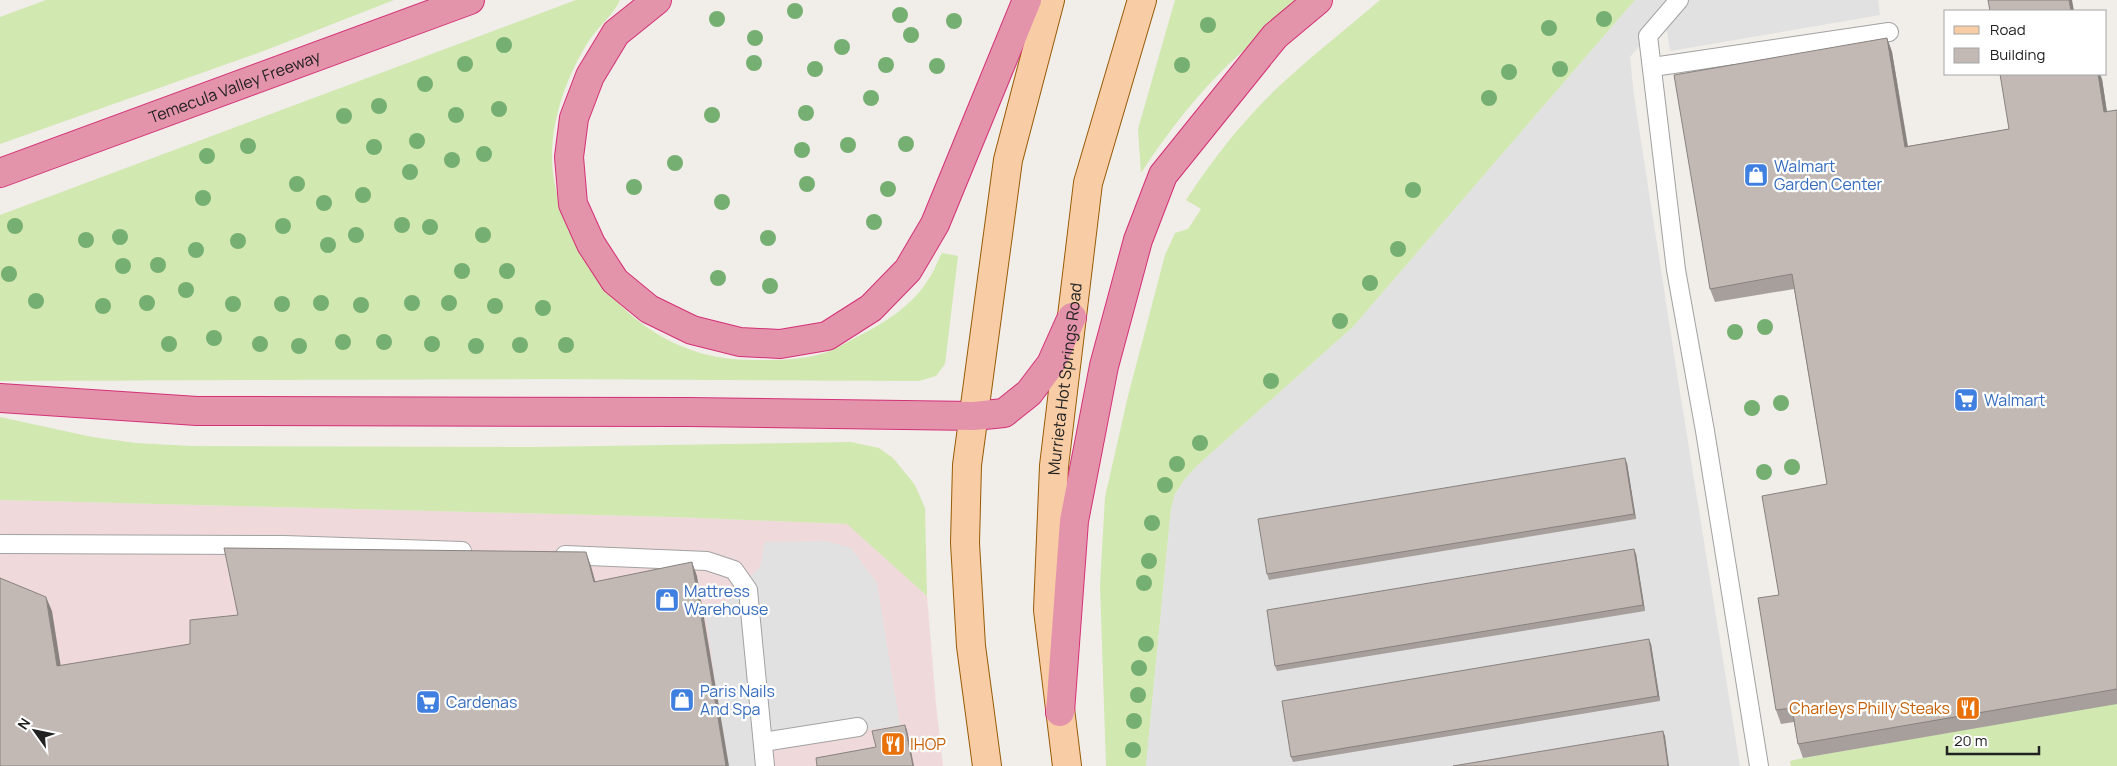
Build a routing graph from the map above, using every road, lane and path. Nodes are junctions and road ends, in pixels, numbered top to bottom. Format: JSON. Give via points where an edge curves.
{"nodes":[{"id":1,"x":470,"y":0,"type":"edge"},
{"id":2,"x":657,"y":0,"type":"edge"},
{"id":3,"x":1027,"y":0,"type":"edge"},
{"id":4,"x":1050,"y":0,"type":"edge"},
{"id":5,"x":1142,"y":0,"type":"edge"},
{"id":6,"x":1318,"y":0,"type":"edge"},
{"id":7,"x":1679,"y":0,"type":"edge"},
{"id":8,"x":1889,"y":32,"type":"dead end"},
{"id":9,"x":1653,"y":68,"type":"junction"},
{"id":10,"x":0,"y":173,"type":"edge"},
{"id":11,"x":1072,"y":317,"type":"junction"},
{"id":12,"x":0,"y":398,"type":"edge"},
{"id":13,"x":974,"y":416,"type":"junction"},
{"id":14,"x":0,"y":544,"type":"edge"},
{"id":15,"x":481,"y":552,"type":"edge"},
{"id":16,"x":550,"y":555,"type":"edge"},
{"id":17,"x":1060,"y":712,"type":"junction"},
{"id":18,"x":858,"y":727,"type":"dead end"},
{"id":19,"x":763,"y":742,"type":"junction"},
{"id":20,"x":765,"y":766,"type":"edge"},
{"id":21,"x":988,"y":766,"type":"edge"},
{"id":22,"x":1067,"y":766,"type":"edge"},
{"id":23,"x":1759,"y":766,"type":"edge"}],
"edges":[{"from":1,"to":10,"type":"highway","name":"Temecula Valley Freeway"},
{"from":2,"to":3,"type":"highway","via":[[616,32],[590,76],[574,118],[569,157],[573,204],[591,244],[614,281],[648,309],[692,330],[740,342],[780,344],[828,336],[871,308],[908,270],[935,224]]},
{"from":4,"to":13,"type":"main road","via":[[1008,160]]},
{"from":5,"to":11,"type":"main road","name":"Murrieta Hot Springs Road","via":[[1088,183]]},
{"from":6,"to":17,"type":"highway","via":[[1276,36],[1163,175],[1138,240],[1104,366],[1074,522]]},
{"from":7,"to":9,"type":"lane","via":[[1648,36]]},
{"from":8,"to":9,"type":"lane"},
{"from":9,"to":23,"type":"lane","via":[[1676,270]]},
{"from":11,"to":13,"type":"highway","via":[[1051,364],[1029,394],[1004,413]]},
{"from":11,"to":17,"type":"main road","name":"Murrieta Hot Springs Road","via":[[1054,466],[1048,610]]},
{"from":12,"to":13,"type":"highway","via":[[196,411]]},
{"from":13,"to":21,"type":"main road","via":[[967,465],[965,543],[971,646]]},
{"from":14,"to":15,"type":"lane","via":[[284,545]]},
{"from":16,"to":19,"type":"lane","via":[[707,561],[734,570],[748,590]]},
{"from":17,"to":22,"type":"main road","name":"Murrieta Hot Springs Road"},
{"from":18,"to":19,"type":"lane"},
{"from":19,"to":20,"type":"lane"}]}
